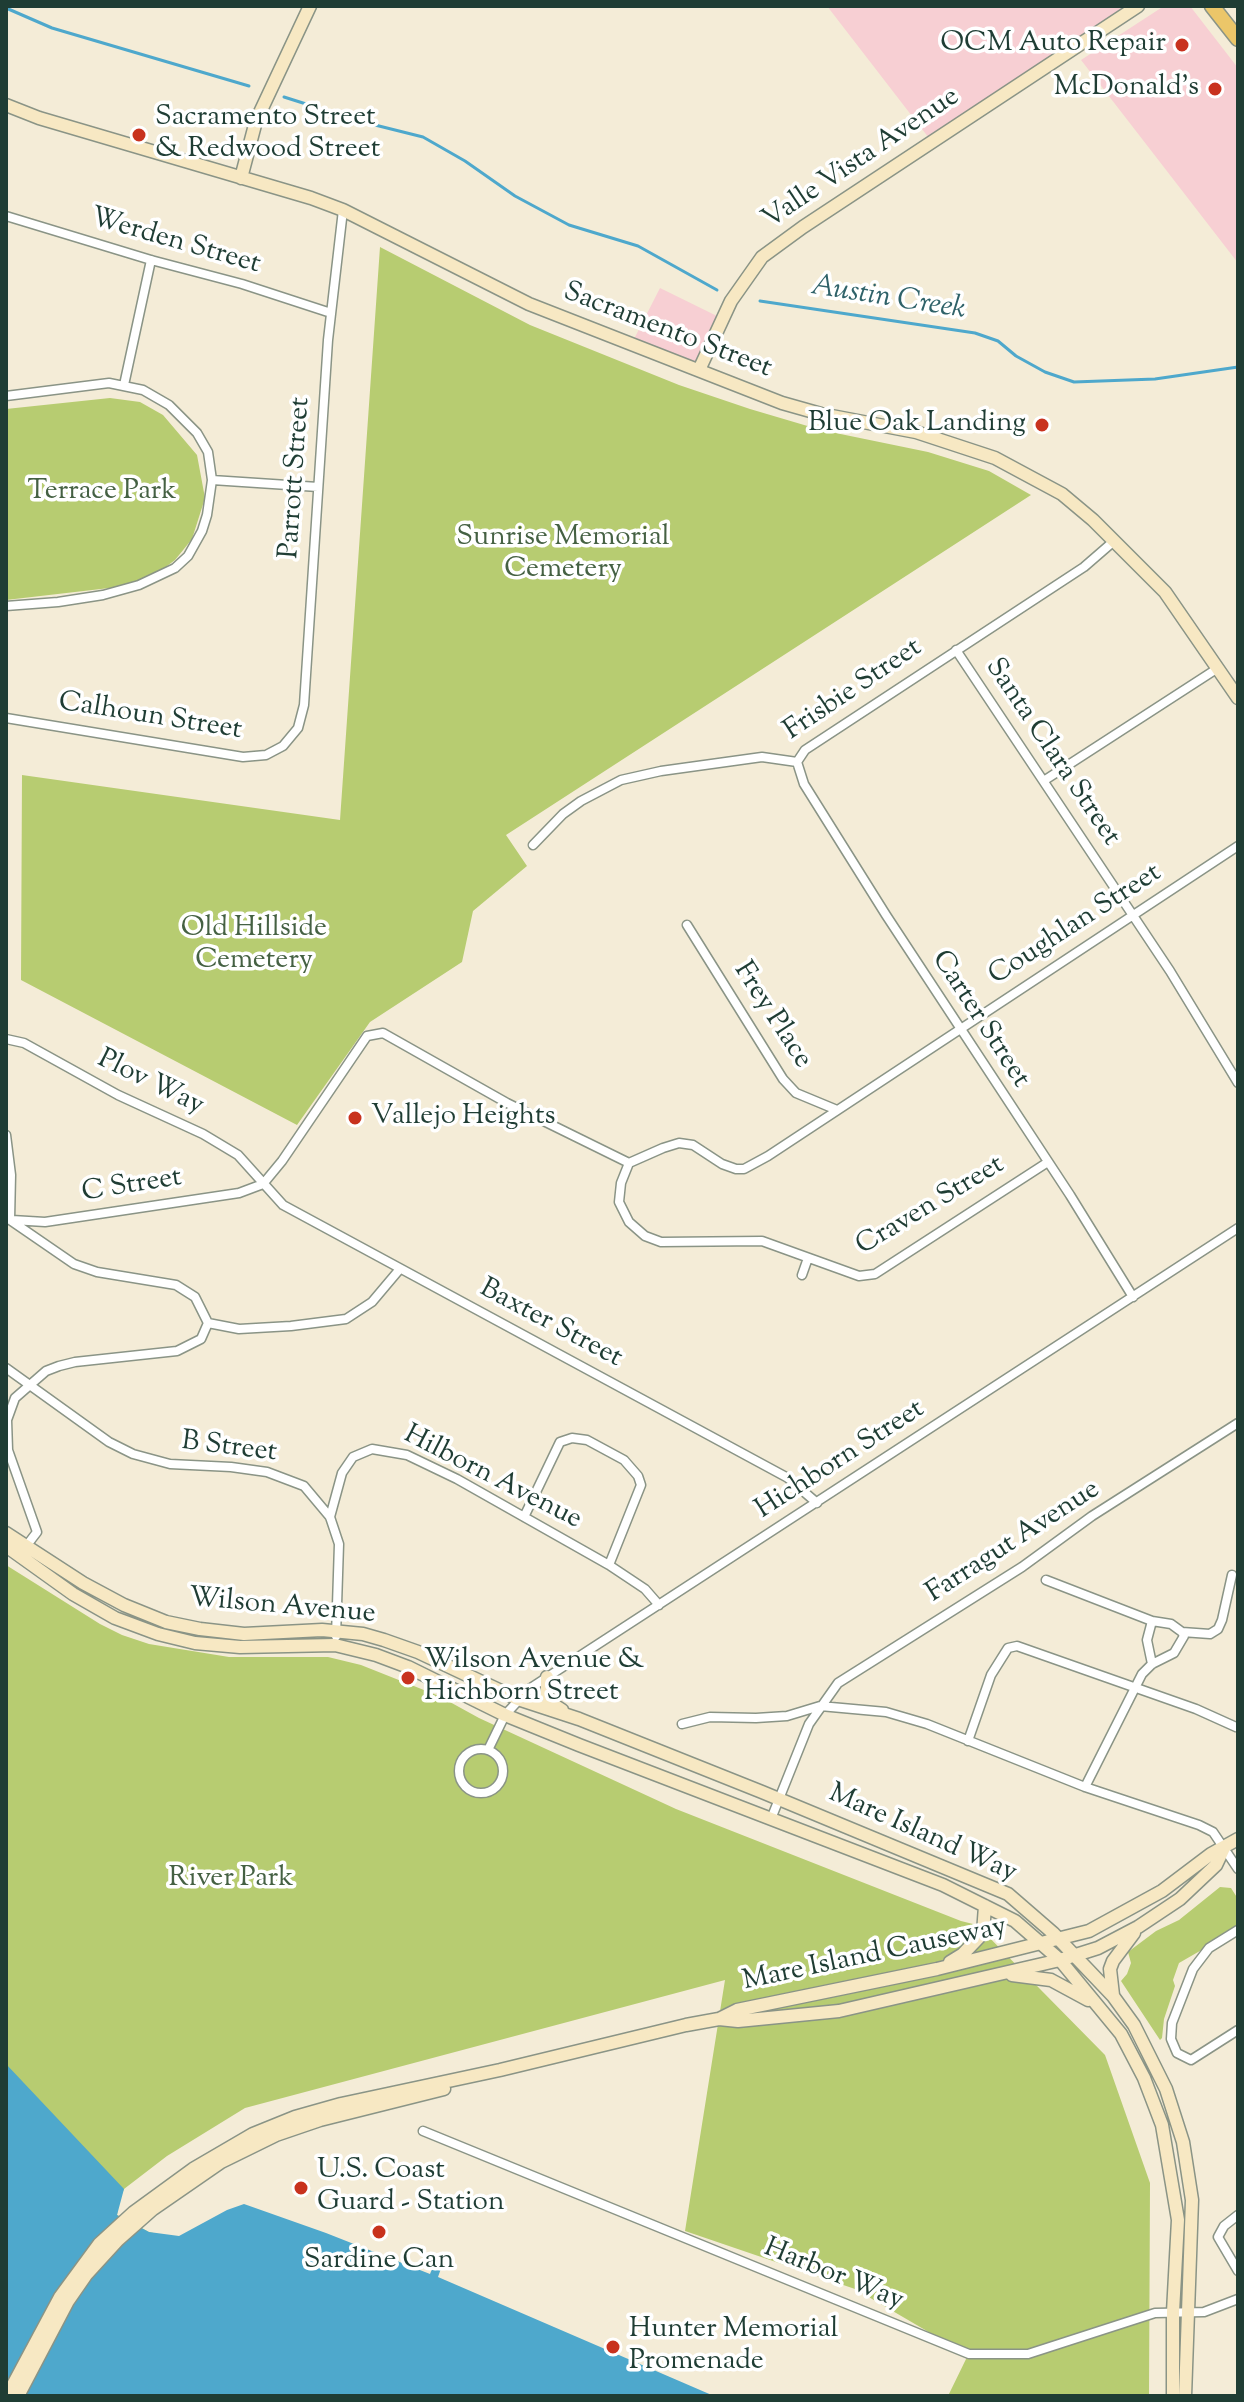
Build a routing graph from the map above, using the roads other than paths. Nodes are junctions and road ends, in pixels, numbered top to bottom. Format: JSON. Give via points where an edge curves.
{"nodes":[{"id":1,"x":310,"y":6,"type":"edge"},
{"id":2,"x":1138,"y":6,"type":"edge"},
{"id":3,"x":1212,"y":6,"type":"edge"},
{"id":4,"x":1238,"y":39,"type":"edge"},
{"id":5,"x":6,"y":105,"type":"edge"},
{"id":6,"x":241,"y":178,"type":"junction"},
{"id":7,"x":343,"y":210,"type":"junction"},
{"id":8,"x":6,"y":216,"type":"edge"},
{"id":9,"x":151,"y":260,"type":"junction"},
{"id":10,"x":331,"y":313,"type":"junction"},
{"id":11,"x":699,"y":370,"type":"junction"},
{"id":12,"x":124,"y":385,"type":"junction"},
{"id":13,"x":6,"y":396,"type":"edge"},
{"id":14,"x":212,"y":480,"type":"junction"},
{"id":15,"x":318,"y":487,"type":"junction"},
{"id":16,"x":1114,"y":541,"type":"junction"},
{"id":17,"x":6,"y":606,"type":"edge"},
{"id":18,"x":956,"y":650,"type":"junction"},
{"id":19,"x":1218,"y":668,"type":"junction"},
{"id":20,"x":1238,"y":698,"type":"edge"},
{"id":21,"x":6,"y":718,"type":"edge"},
{"id":22,"x":284,"y":744,"type":"joint"},
{"id":23,"x":797,"y":762,"type":"junction"},
{"id":24,"x":1045,"y":780,"type":"junction"},
{"id":25,"x":533,"y":845,"type":"dead end"},
{"id":26,"x":1238,"y":846,"type":"edge"},
{"id":27,"x":1133,"y":915,"type":"junction"},
{"id":28,"x":687,"y":925,"type":"dead end"},
{"id":29,"x":959,"y":1030,"type":"junction"},
{"id":30,"x":6,"y":1039,"type":"edge"},
{"id":31,"x":1238,"y":1083,"type":"edge"},
{"id":32,"x":837,"y":1110,"type":"junction"},
{"id":33,"x":6,"y":1135,"type":"edge"},
{"id":34,"x":1048,"y":1162,"type":"junction"},
{"id":35,"x":629,"y":1163,"type":"junction"},
{"id":36,"x":263,"y":1184,"type":"junction"},
{"id":37,"x":8,"y":1219,"type":"edge"},
{"id":38,"x":1238,"y":1228,"type":"edge"},
{"id":39,"x":808,"y":1258,"type":"junction"},
{"id":40,"x":399,"y":1270,"type":"junction"},
{"id":41,"x":802,"y":1275,"type":"dead end"},
{"id":42,"x":1133,"y":1297,"type":"junction"},
{"id":43,"x":208,"y":1323,"type":"junction"},
{"id":44,"x":6,"y":1368,"type":"edge"},
{"id":45,"x":27,"y":1385,"type":"junction"},
{"id":46,"x":1238,"y":1423,"type":"edge"},
{"id":47,"x":817,"y":1503,"type":"junction"},
{"id":48,"x":330,"y":1517,"type":"junction"},
{"id":49,"x":524,"y":1517,"type":"junction"},
{"id":50,"x":6,"y":1533,"type":"edge"},
{"id":51,"x":6,"y":1546,"type":"edge"},
{"id":52,"x":23,"y":1551,"type":"junction"},
{"id":53,"x":609,"y":1565,"type":"junction"},
{"id":54,"x":1232,"y":1575,"type":"dead end"},
{"id":55,"x":1046,"y":1580,"type":"dead end"},
{"id":56,"x":659,"y":1605,"type":"junction"},
{"id":57,"x":1152,"y":1621,"type":"junction"},
{"id":58,"x":336,"y":1631,"type":"junction"},
{"id":59,"x":1182,"y":1632,"type":"junction"},
{"id":60,"x":335,"y":1645,"type":"junction"},
{"id":61,"x":1152,"y":1664,"type":"junction"},
{"id":62,"x":547,"y":1677,"type":"junction"},
{"id":63,"x":1135,"y":1690,"type":"junction"},
{"id":64,"x":518,"y":1699,"type":"junction"},
{"id":65,"x":820,"y":1706,"type":"junction"},
{"id":66,"x":505,"y":1715,"type":"junction"},
{"id":67,"x":579,"y":1719,"type":"junction"},
{"id":68,"x":682,"y":1724,"type":"dead end"},
{"id":69,"x":1236,"y":1727,"type":"edge"},
{"id":70,"x":968,"y":1741,"type":"junction"},
{"id":71,"x":488,"y":1750,"type":"junction"},
{"id":72,"x":1085,"y":1787,"type":"junction"},
{"id":73,"x":778,"y":1799,"type":"junction"},
{"id":74,"x":771,"y":1819,"type":"junction"},
{"id":75,"x":1238,"y":1839,"type":"edge"},
{"id":76,"x":1224,"y":1848,"type":"junction"},
{"id":77,"x":1238,"y":1869,"type":"edge"},
{"id":78,"x":985,"y":1906,"type":"junction"},
{"id":79,"x":1138,"y":1927,"type":"junction"},
{"id":80,"x":1238,"y":1930,"type":"edge"},
{"id":81,"x":1060,"y":1939,"type":"junction"},
{"id":82,"x":1043,"y":1943,"type":"junction"},
{"id":83,"x":1076,"y":1955,"type":"junction"},
{"id":84,"x":1060,"y":1960,"type":"junction"},
{"id":85,"x":937,"y":1969,"type":"junction"},
{"id":86,"x":997,"y":1974,"type":"junction"},
{"id":87,"x":1113,"y":1996,"type":"junction"},
{"id":88,"x":1102,"y":2012,"type":"junction"},
{"id":89,"x":719,"y":2019,"type":"junction"},
{"id":90,"x":1238,"y":2030,"type":"edge"},
{"id":91,"x":423,"y":2131,"type":"dead end"},
{"id":92,"x":150,"y":2206,"type":"junction"},
{"id":93,"x":1238,"y":2215,"type":"edge"},
{"id":94,"x":1238,"y":2271,"type":"edge"},
{"id":95,"x":1238,"y":2299,"type":"edge"},
{"id":96,"x":1189,"y":2311,"type":"junction"},
{"id":97,"x":1173,"y":2312,"type":"junction"},
{"id":98,"x":7,"y":2396,"type":"edge"},
{"id":99,"x":18,"y":2396,"type":"edge"},
{"id":100,"x":1173,"y":2396,"type":"edge"},
{"id":101,"x":1185,"y":2396,"type":"edge"}],
"edges":[{"from":1,"to":6,"type":"main road","via":[[256,121]]},
{"from":2,"to":11,"type":"main road","name":"Valle Vista Avenue","via":[[762,257],[731,301]]},
{"from":3,"to":4,"type":"main road"},
{"from":5,"to":6,"type":"main road","name":"Sacramento Street"},
{"from":6,"to":7,"type":"main road","name":"Sacramento Street"},
{"from":7,"to":10,"type":"street","name":"Parrott Street"},
{"from":7,"to":11,"type":"main road","name":"Sacramento Street","via":[[509,295]]},
{"from":8,"to":9,"type":"street","name":"Werden Street"},
{"from":9,"to":10,"type":"street","name":"Werden Street"},
{"from":9,"to":12,"type":"street"},
{"from":10,"to":15,"type":"street","name":"Parrott Street"},
{"from":11,"to":16,"type":"main road","name":"Sacramento Street","via":[[782,403],[916,432],[995,458],[1062,494]]},
{"from":12,"to":13,"type":"street"},
{"from":12,"to":14,"type":"street","via":[[143,390],[184,418],[208,452]]},
{"from":14,"to":15,"type":"street"},
{"from":14,"to":17,"type":"street","via":[[202,531],[175,568],[103,595]]},
{"from":15,"to":22,"type":"street","name":"Parrott Street","via":[[304,705],[298,728]]},
{"from":16,"to":18,"type":"street","name":"Frisbie Street","via":[[1084,567]]},
{"from":16,"to":19,"type":"main road","name":"Sacramento Street","via":[[1165,592]]},
{"from":18,"to":23,"type":"street","name":"Frisbie Street","via":[[805,750]]},
{"from":18,"to":24,"type":"street","name":"Santa Clara Street"},
{"from":19,"to":20,"type":"main road","name":"Sacramento Street"},
{"from":19,"to":24,"type":"street"},
{"from":21,"to":22,"type":"street","name":"Calhoun Street","via":[[243,757],[266,755]]},
{"from":23,"to":25,"type":"street","name":"Frisbie Street","via":[[762,757],[610,784],[563,814]]},
{"from":23,"to":29,"type":"street","name":"Carter Street","via":[[804,784]]},
{"from":24,"to":27,"type":"street","name":"Santa Clara Street"},
{"from":26,"to":27,"type":"street","name":"Coughlan Street"},
{"from":27,"to":29,"type":"street","name":"Coughlan Street"},
{"from":27,"to":31,"type":"street","name":"Santa Clara Street"},
{"from":28,"to":32,"type":"street","name":"Frey Place","via":[[783,1079],[796,1093]]},
{"from":29,"to":32,"type":"street","name":"Coughlan Street"},
{"from":29,"to":34,"type":"street","name":"Carter Street"},
{"from":30,"to":36,"type":"street","name":"Plov Way","via":[[24,1043],[203,1134],[238,1155]]},
{"from":32,"to":35,"type":"street","name":"Coughlan Street","via":[[744,1169],[679,1143]]},
{"from":33,"to":37,"type":"street","via":[[11,1175]]},
{"from":34,"to":39,"type":"street","name":"Craven Street","via":[[875,1274],[859,1276]]},
{"from":34,"to":42,"type":"street","name":"Carter Street"},
{"from":35,"to":36,"type":"street","via":[[383,1033],[367,1036]]},
{"from":35,"to":39,"type":"street","name":"Craven Street","via":[[619,1202],[629,1222],[645,1236],[661,1242],[762,1241]]},
{"from":36,"to":37,"type":"street","name":"C Street","via":[[239,1193],[45,1222]]},
{"from":36,"to":40,"type":"street","name":"Baxter Street","via":[[283,1205]]},
{"from":37,"to":43,"type":"street","via":[[74,1264],[176,1285],[195,1297]]},
{"from":38,"to":42,"type":"street","name":"Hichborn Street"},
{"from":39,"to":41,"type":"street"},
{"from":40,"to":43,"type":"street","via":[[372,1302],[346,1319],[239,1329]]},
{"from":40,"to":47,"type":"street","name":"Baxter Street","via":[[788,1478]]},
{"from":42,"to":47,"type":"street","name":"Hichborn Street"},
{"from":43,"to":45,"type":"street","via":[[201,1339],[177,1351],[75,1362],[46,1371]]},
{"from":44,"to":45,"type":"street","name":"B Street"},
{"from":45,"to":48,"type":"street","name":"B Street","via":[[133,1454],[170,1464],[231,1467],[286,1478],[304,1486]]},
{"from":45,"to":52,"type":"street","via":[[15,1398],[6,1435],[37,1532]]},
{"from":46,"to":65,"type":"street","name":"Farragut Avenue","via":[[868,1662],[838,1683]]},
{"from":47,"to":56,"type":"street","name":"Hichborn Street"},
{"from":48,"to":49,"type":"street","name":"Hilborn Avenue","via":[[342,1473],[353,1457],[372,1449],[407,1455]]},
{"from":48,"to":58,"type":"street","name":"B Street","via":[[339,1544]]},
{"from":49,"to":53,"type":"street","name":"Hilborn Avenue"},
{"from":49,"to":53,"type":"street","via":[[560,1442],[587,1440],[624,1460],[641,1485]]},
{"from":50,"to":52,"type":"main road","name":"Wilson Avenue"},
{"from":51,"to":52,"type":"main road","name":"Wilson Avenue"},
{"from":52,"to":58,"type":"main road","name":"Wilson Avenue","via":[[166,1622],[244,1634]]},
{"from":52,"to":60,"type":"main road","name":"Wilson Avenue","via":[[87,1602],[158,1634],[240,1647]]},
{"from":53,"to":56,"type":"street","name":"Hilborn Avenue"},
{"from":54,"to":59,"type":"street","via":[[1218,1629],[1210,1634]]},
{"from":55,"to":57,"type":"street"},
{"from":56,"to":62,"type":"street","name":"Hichborn Street"},
{"from":57,"to":59,"type":"street"},
{"from":57,"to":61,"type":"street","via":[[1147,1640]]},
{"from":58,"to":60,"type":"street","name":"B Street"},
{"from":58,"to":64,"type":"main road","name":"Wilson Avenue","via":[[407,1648]]},
{"from":59,"to":61,"type":"street","via":[[1174,1653]]},
{"from":60,"to":66,"type":"main road","name":"Wilson Avenue","via":[[408,1667]]},
{"from":61,"to":63,"type":"street"},
{"from":62,"to":64,"type":"street","name":"Hichborn Street"},
{"from":62,"to":67,"type":"main road","via":[[551,1703]]},
{"from":63,"to":69,"type":"street"},
{"from":63,"to":70,"type":"street","via":[[1031,1649],[1008,1648],[991,1675]]},
{"from":63,"to":72,"type":"street"},
{"from":64,"to":66,"type":"street","name":"Hichborn Street"},
{"from":64,"to":67,"type":"main road","name":"Mare Island Way"},
{"from":65,"to":68,"type":"street","via":[[787,1716],[710,1717]]},
{"from":65,"to":70,"type":"street","via":[[886,1712]]},
{"from":65,"to":73,"type":"street","name":"Farragut Avenue"},
{"from":66,"to":71,"type":"street","name":"Hichborn Street"},
{"from":66,"to":74,"type":"main road","name":"Mare Island Way"},
{"from":67,"to":73,"type":"main road","name":"Mare Island Way"},
{"from":70,"to":72,"type":"street"},
{"from":71,"to":71,"type":"street","name":"Hichborn Street","via":[[467,1754],[459,1767],[470,1791],[487,1793],[502,1780],[500,1759]]},
{"from":72,"to":76,"type":"street","via":[[1213,1832]]},
{"from":73,"to":74,"type":"street","name":"Farragut Avenue"},
{"from":73,"to":81,"type":"main road","name":"Mare Island Way","via":[[1008,1894]]},
{"from":74,"to":78,"type":"main road","name":"Mare Island Way"},
{"from":75,"to":76,"type":"main road","name":"Mare Island Causeway"},
{"from":76,"to":77,"type":"street"},
{"from":76,"to":79,"type":"main road","via":[[1216,1865],[1180,1899]]},
{"from":76,"to":81,"type":"main road","name":"Mare Island Causeway","via":[[1133,1909]]},
{"from":78,"to":82,"type":"main road","name":"Mare Island Way"},
{"from":78,"to":85,"type":"main road","via":[[983,1933],[963,1954]]},
{"from":79,"to":83,"type":"main road","name":"Mare Island Causeway"},
{"from":79,"to":87,"type":"main road","via":[[1110,1969]]},
{"from":80,"to":90,"type":"street","via":[[1209,1948],[1193,1969],[1172,2023],[1172,2044],[1191,2060]]},
{"from":81,"to":82,"type":"main road","name":"Mare Island Causeway"},
{"from":81,"to":83,"type":"main road","name":"Mare Island Way"},
{"from":82,"to":84,"type":"main road","name":"Mare Island Way"},
{"from":82,"to":85,"type":"main road","name":"Mare Island Causeway"},
{"from":83,"to":84,"type":"main road","name":"Mare Island Causeway"},
{"from":83,"to":87,"type":"main road","name":"Mare Island Way"},
{"from":84,"to":86,"type":"main road","name":"Mare Island Causeway"},
{"from":84,"to":88,"type":"main road","name":"Mare Island Way"},
{"from":85,"to":89,"type":"main road","name":"Mare Island Causeway","via":[[737,2010]]},
{"from":86,"to":88,"type":"main road","via":[[1051,1980]]},
{"from":86,"to":89,"type":"main road","name":"Mare Island Causeway","via":[[839,2011]]},
{"from":87,"to":96,"type":"main road","name":"Mare Island Way","via":[[1155,2064],[1183,2142],[1192,2200]]},
{"from":88,"to":97,"type":"main road","name":"Mare Island Way","via":[[1134,2057],[1162,2125],[1178,2220]]},
{"from":89,"to":92,"type":"main road","name":"Mare Island Causeway","via":[[500,2070],[320,2120],[221,2162]]},
{"from":91,"to":97,"type":"street","name":"Harbor Way","via":[[969,2354],[1028,2354],[1153,2313]]},
{"from":92,"to":98,"type":"main road","name":"Mare Island Causeway","via":[[110,2233],[78,2270]]},
{"from":92,"to":99,"type":"main road","name":"Mare Island Causeway","via":[[86,2275]]},
{"from":93,"to":94,"type":"street","via":[[1221,2230],[1220,2243]]},
{"from":95,"to":96,"type":"street","name":"Harbor Way"},
{"from":96,"to":97,"type":"street","name":"Harbor Way"},
{"from":96,"to":101,"type":"main road","name":"Mare Island Way"},
{"from":97,"to":100,"type":"main road","name":"Mare Island Way"}]}
